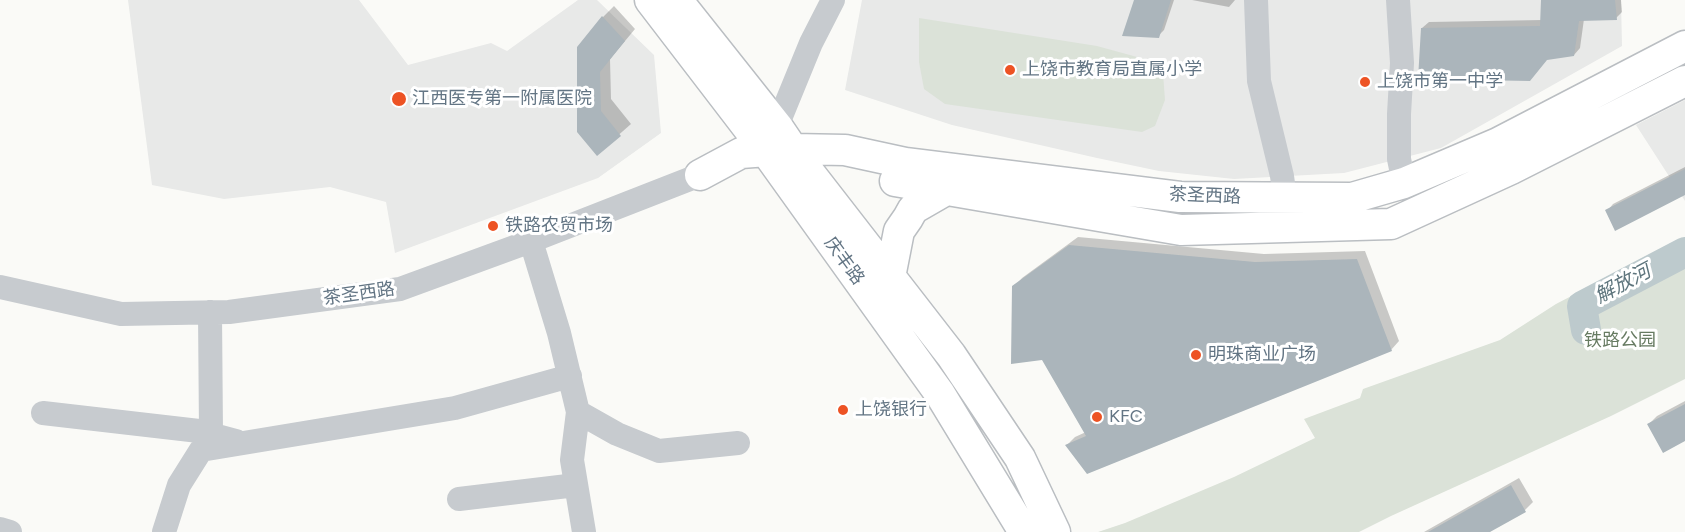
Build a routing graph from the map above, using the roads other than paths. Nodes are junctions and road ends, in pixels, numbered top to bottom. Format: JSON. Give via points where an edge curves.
{"nodes":[{"id":1,"x":650,"y":0,"type":"edge"},
{"id":2,"x":677,"y":0,"type":"edge"},
{"id":3,"x":833,"y":0,"type":"edge"},
{"id":4,"x":1257,"y":0,"type":"edge"},
{"id":5,"x":1398,"y":0,"type":"edge"},
{"id":6,"x":1685,"y":46,"type":"edge"},
{"id":7,"x":1685,"y":81,"type":"edge"},
{"id":8,"x":782,"y":151,"type":"junction"},
{"id":9,"x":700,"y":175,"type":"joint"},
{"id":10,"x":1404,"y":183,"type":"junction"},
{"id":11,"x":946,"y":190,"type":"junction"},
{"id":12,"x":1285,"y":198,"type":"junction"},
{"id":13,"x":531,"y":241,"type":"junction"},
{"id":14,"x":891,"y":277,"type":"junction"},
{"id":15,"x":0,"y":287,"type":"edge"},
{"id":16,"x":210,"y":312,"type":"junction"},
{"id":17,"x":570,"y":376,"type":"junction"},
{"id":18,"x":578,"y":412,"type":"junction"},
{"id":19,"x":44,"y":413,"type":"dead end"},
{"id":20,"x":211,"y":434,"type":"junction"},
{"id":21,"x":244,"y":443,"type":"junction"},
{"id":22,"x":738,"y":443,"type":"dead end"},
{"id":23,"x":576,"y":485,"type":"junction"},
{"id":24,"x":459,"y":499,"type":"dead end"},
{"id":25,"x":0,"y":529,"type":"edge"},
{"id":26,"x":10,"y":532,"type":"edge"},
{"id":27,"x":164,"y":532,"type":"edge"},
{"id":28,"x":584,"y":532,"type":"edge"},
{"id":29,"x":1024,"y":532,"type":"edge"},
{"id":30,"x":1055,"y":532,"type":"edge"}],
"edges":[{"from":1,"to":8,"type":"main road","name":"庆丰路"},
{"from":2,"to":8,"type":"main road"},
{"from":3,"to":8,"type":"street","via":[[811,43]]},
{"from":4,"to":12,"type":"street","via":[[1259,81]]},
{"from":5,"to":10,"type":"street","via":[[1402,63],[1399,159]]},
{"from":6,"to":10,"type":"main road","name":"茶圣西路","via":[[1498,143]]},
{"from":7,"to":11,"type":"main road","name":"茶圣西路","via":[[1511,169],[1391,224],[1181,230]]},
{"from":8,"to":9,"type":"main road","name":"茶圣西路","via":[[741,153]]},
{"from":8,"to":11,"type":"main road","name":"茶圣西路"},
{"from":8,"to":12,"type":"main road","name":"茶圣西路","via":[[845,150],[905,163],[1180,197]]},
{"from":8,"to":14,"type":"main road"},
{"from":8,"to":29,"type":"main road","name":"庆丰路","via":[[940,394]]},
{"from":9,"to":13,"type":"street","name":"茶圣西路"},
{"from":10,"to":12,"type":"main road","name":"茶圣西路","via":[[1352,198]]},
{"from":11,"to":14,"type":"main road","via":[[913,209],[899,231]]},
{"from":13,"to":16,"type":"street","name":"茶圣西路","via":[[400,289]]},
{"from":13,"to":17,"type":"street"},
{"from":14,"to":30,"type":"main road","via":[[951,355],[1020,458]]},
{"from":15,"to":16,"type":"street","name":"茶圣西路","via":[[121,314]]},
{"from":16,"to":20,"type":"street"},
{"from":17,"to":18,"type":"street"},
{"from":17,"to":21,"type":"street","via":[[455,408]]},
{"from":18,"to":22,"type":"street","via":[[617,434],[659,450]]},
{"from":18,"to":23,"type":"street","via":[[572,460]]},
{"from":19,"to":20,"type":"street"},
{"from":20,"to":21,"type":"street"},
{"from":21,"to":27,"type":"street","via":[[201,450],[179,485]]},
{"from":23,"to":24,"type":"street"},
{"from":23,"to":28,"type":"street"},
{"from":25,"to":26,"type":"street"}]}
